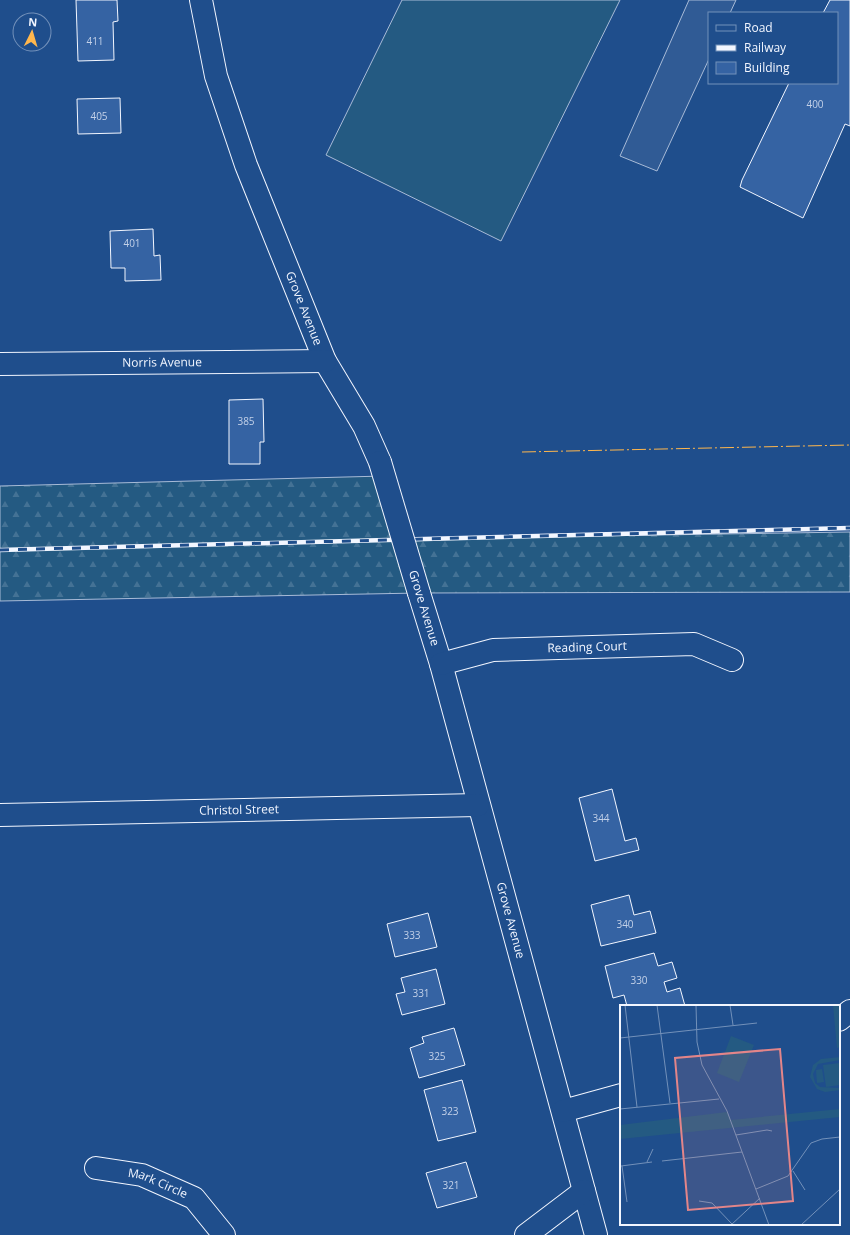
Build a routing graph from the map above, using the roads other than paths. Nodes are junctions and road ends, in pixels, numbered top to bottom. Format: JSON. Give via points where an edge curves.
{"nodes":[{"id":1,"x":201,"y":0,"type":"edge"},
{"id":2,"x":325,"y":361,"type":"junction"},
{"id":3,"x":0,"y":364,"type":"edge"},
{"id":4,"x":732,"y":660,"type":"dead end"},
{"id":5,"x":441,"y":664,"type":"junction"},
{"id":6,"x":478,"y":805,"type":"junction"},
{"id":7,"x":0,"y":815,"type":"edge"},
{"id":8,"x":850,"y":1011,"type":"edge"},
{"id":9,"x":840,"y":1019,"type":"edge"},
{"id":10,"x":620,"y":1095,"type":"edge"},
{"id":11,"x":563,"y":1111,"type":"junction"},
{"id":12,"x":96,"y":1168,"type":"dead end"},
{"id":13,"x":584,"y":1191,"type":"junction"},
{"id":14,"x":224,"y":1235,"type":"edge"},
{"id":15,"x":526,"y":1235,"type":"edge"},
{"id":16,"x":596,"y":1235,"type":"edge"}],
"edges":[{"from":1,"to":2,"type":"street","name":"Grove Avenue","via":[[216,76],[225,106]]},
{"from":2,"to":3,"type":"street","name":"Norris Avenue"},
{"from":2,"to":5,"type":"street","name":"Grove Avenue","bridge":true,"via":[[364,426],[380,462]]},
{"from":4,"to":5,"type":"street","name":"Reading Court","via":[[694,644],[493,650]]},
{"from":5,"to":6,"type":"street","name":"Grove Avenue"},
{"from":6,"to":7,"type":"street","name":"Christol Street"},
{"from":6,"to":11,"type":"street","name":"Grove Avenue"},
{"from":8,"to":9,"type":"street"},
{"from":10,"to":11,"type":"street"},
{"from":11,"to":13,"type":"street","name":"Grove Avenue"},
{"from":12,"to":14,"type":"street","name":"Mark Circle","via":[[142,1175],[194,1198]]},
{"from":13,"to":15,"type":"street"},
{"from":13,"to":16,"type":"street","name":"Grove Avenue"}]}
